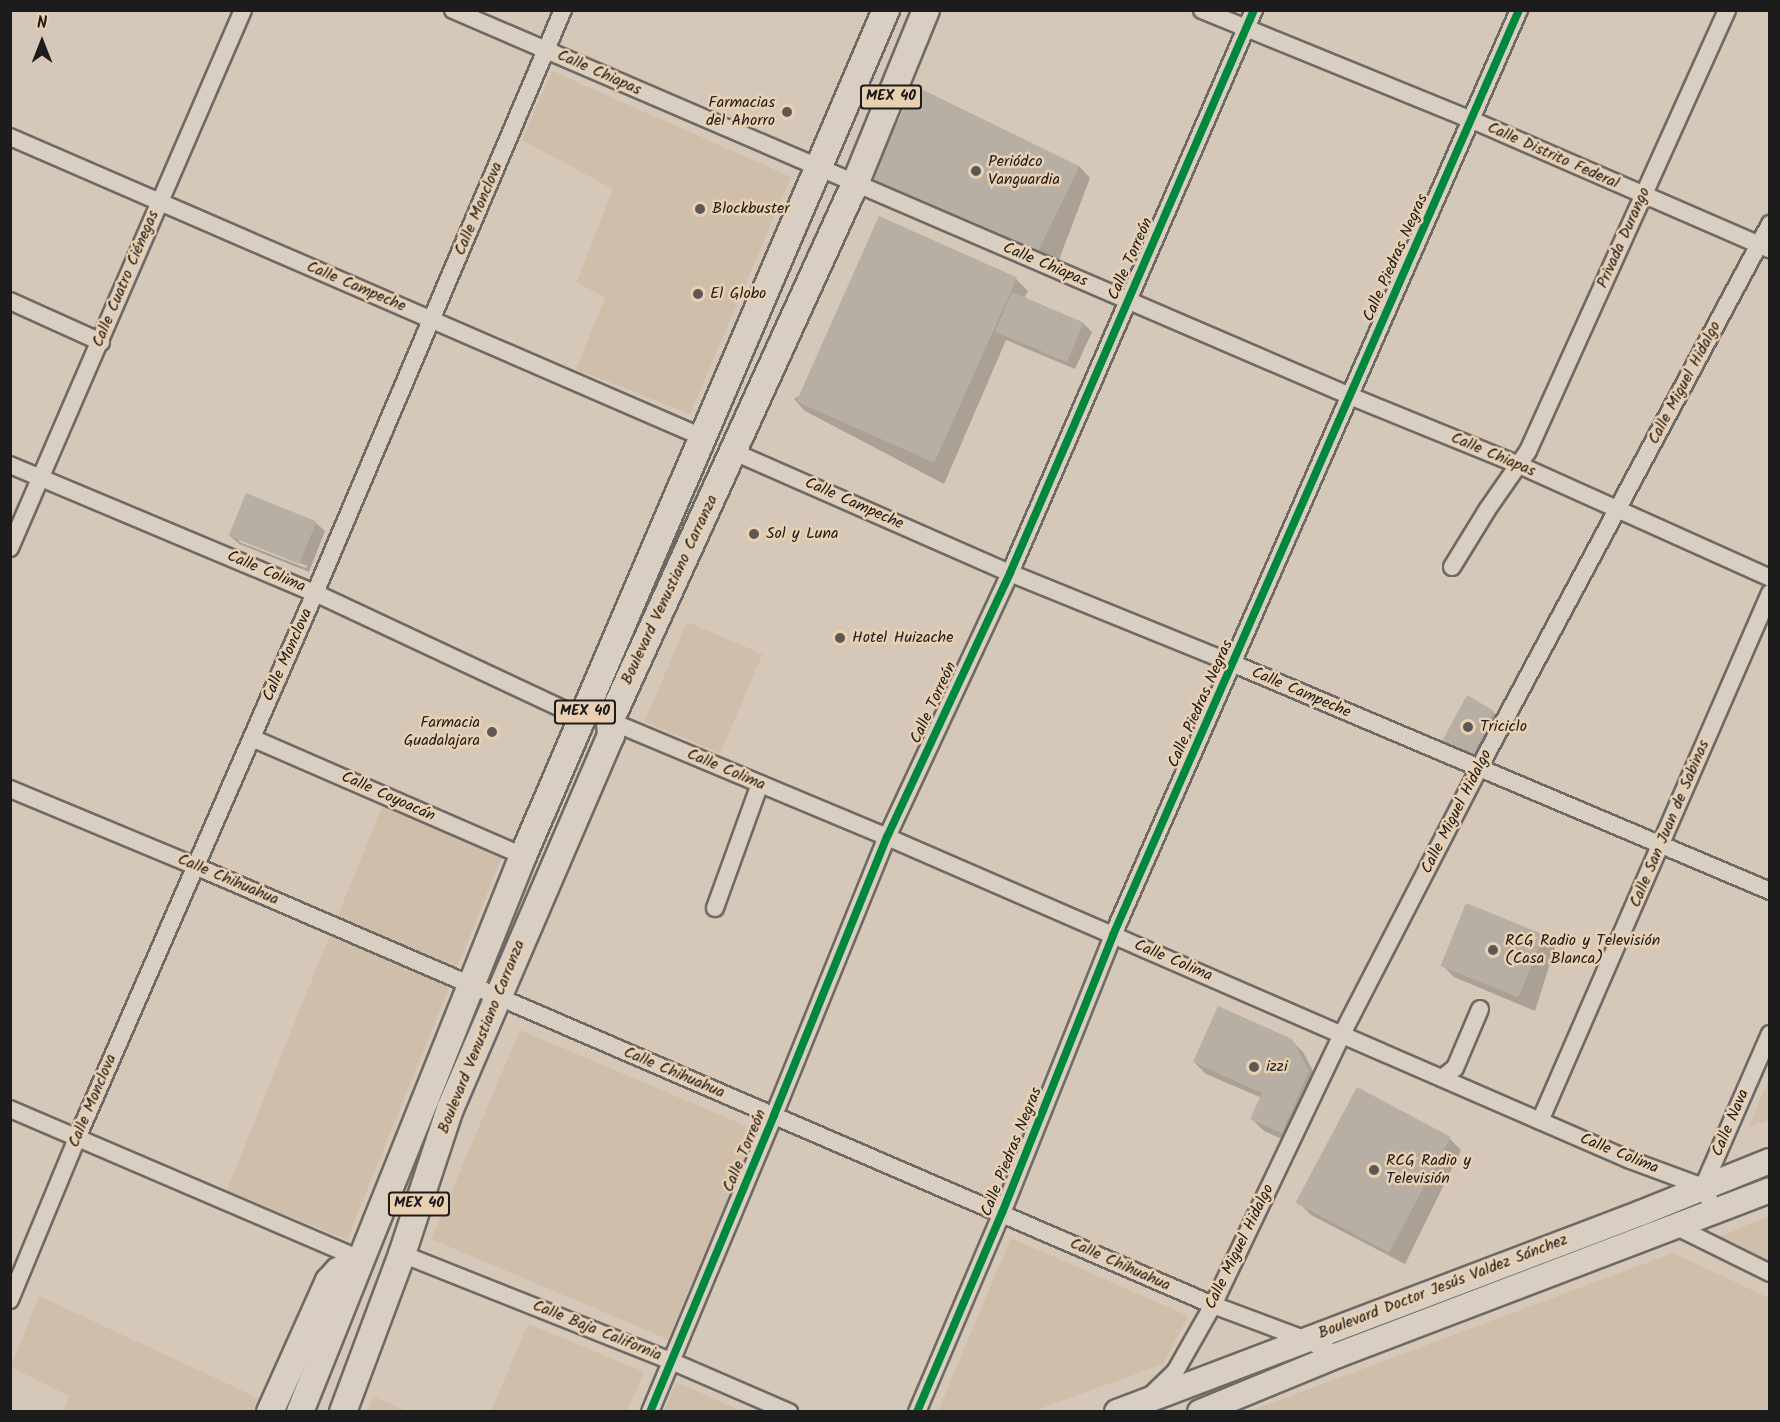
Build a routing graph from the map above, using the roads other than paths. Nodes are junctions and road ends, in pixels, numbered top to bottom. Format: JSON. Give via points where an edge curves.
{"nodes":[{"id":1,"x":243,"y":10,"type":"edge"},
{"id":2,"x":453,"y":10,"type":"edge"},
{"id":3,"x":563,"y":10,"type":"edge"},
{"id":4,"x":886,"y":10,"type":"edge"},
{"id":5,"x":927,"y":10,"type":"edge"},
{"id":6,"x":1202,"y":10,"type":"edge"},
{"id":7,"x":1254,"y":10,"type":"edge"},
{"id":8,"x":1519,"y":10,"type":"edge"},
{"id":9,"x":1727,"y":10,"type":"edge"},
{"id":10,"x":1246,"y":29,"type":"junction"},
{"id":11,"x":546,"y":50,"type":"junction"},
{"id":12,"x":1472,"y":120,"type":"junction"},
{"id":13,"x":10,"y":136,"type":"edge"},
{"id":14,"x":819,"y":169,"type":"junction"},
{"id":15,"x":855,"y":184,"type":"junction"},
{"id":16,"x":1642,"y":195,"type":"junction"},
{"id":17,"x":159,"y":200,"type":"junction"},
{"id":18,"x":1770,"y":224,"type":"edge"},
{"id":19,"x":1764,"y":248,"type":"edge"},
{"id":20,"x":1128,"y":300,"type":"junction"},
{"id":21,"x":10,"y":302,"type":"edge"},
{"id":22,"x":432,"y":319,"type":"junction"},
{"id":23,"x":101,"y":342,"type":"junction"},
{"id":24,"x":1350,"y":396,"type":"junction"},
{"id":25,"x":702,"y":437,"type":"junction"},
{"id":26,"x":734,"y":452,"type":"junction"},
{"id":27,"x":10,"y":465,"type":"edge"},
{"id":28,"x":1519,"y":465,"type":"junction"},
{"id":29,"x":42,"y":477,"type":"junction"},
{"id":30,"x":1616,"y":510,"type":"junction"},
{"id":31,"x":10,"y":548,"type":"edge"},
{"id":32,"x":1452,"y":567,"type":"dead end"},
{"id":33,"x":1010,"y":573,"type":"junction"},
{"id":34,"x":1770,"y":578,"type":"edge"},
{"id":35,"x":315,"y":593,"type":"junction"},
{"id":36,"x":1770,"y":593,"type":"edge"},
{"id":37,"x":1234,"y":664,"type":"junction"},
{"id":38,"x":582,"y":718,"type":"junction"},
{"id":39,"x":610,"y":720,"type":"junction"},
{"id":40,"x":252,"y":738,"type":"junction"},
{"id":41,"x":1479,"y":768,"type":"junction"},
{"id":42,"x":760,"y":784,"type":"junction"},
{"id":43,"x":10,"y":789,"type":"edge"},
{"id":44,"x":887,"y":837,"type":"junction"},
{"id":45,"x":1662,"y":844,"type":"junction"},
{"id":46,"x":523,"y":856,"type":"junction"},
{"id":47,"x":195,"y":866,"type":"junction"},
{"id":48,"x":1770,"y":891,"type":"edge"},
{"id":49,"x":716,"y":908,"type":"dead end"},
{"id":50,"x":1113,"y":935,"type":"junction"},
{"id":51,"x":469,"y":986,"type":"junction"},
{"id":52,"x":497,"y":998,"type":"junction"},
{"id":53,"x":1480,"y":1009,"type":"dead end"},
{"id":54,"x":1342,"y":1034,"type":"junction"},
{"id":55,"x":1770,"y":1034,"type":"edge"},
{"id":56,"x":1442,"y":1078,"type":"junction"},
{"id":57,"x":10,"y":1109,"type":"edge"},
{"id":58,"x":774,"y":1115,"type":"junction"},
{"id":59,"x":1540,"y":1121,"type":"junction"},
{"id":60,"x":77,"y":1138,"type":"junction"},
{"id":61,"x":1770,"y":1161,"type":"edge"},
{"id":62,"x":1703,"y":1186,"type":"junction"},
{"id":63,"x":1770,"y":1190,"type":"edge"},
{"id":64,"x":1715,"y":1211,"type":"junction"},
{"id":65,"x":1002,"y":1213,"type":"junction"},
{"id":66,"x":1677,"y":1227,"type":"junction"},
{"id":67,"x":402,"y":1254,"type":"junction"},
{"id":68,"x":360,"y":1259,"type":"junction"},
{"id":69,"x":1770,"y":1273,"type":"edge"},
{"id":70,"x":10,"y":1300,"type":"edge"},
{"id":71,"x":1213,"y":1305,"type":"junction"},
{"id":72,"x":1304,"y":1339,"type":"junction"},
{"id":73,"x":1338,"y":1355,"type":"junction"},
{"id":74,"x":671,"y":1361,"type":"junction"},
{"id":75,"x":1147,"y":1399,"type":"junction"},
{"id":76,"x":270,"y":1412,"type":"edge"},
{"id":77,"x":300,"y":1412,"type":"edge"},
{"id":78,"x":343,"y":1412,"type":"edge"},
{"id":79,"x":650,"y":1412,"type":"edge"},
{"id":80,"x":789,"y":1412,"type":"edge"},
{"id":81,"x":916,"y":1412,"type":"edge"},
{"id":82,"x":1117,"y":1412,"type":"edge"},
{"id":83,"x":1200,"y":1412,"type":"edge"}],
"edges":[{"from":1,"to":17,"type":"street","name":"Calle Cuatro Ciénegas"},
{"from":2,"to":11,"type":"street","name":"Calle Chiapas"},
{"from":3,"to":11,"type":"street","name":"Calle Monclova"},
{"from":4,"to":14,"type":"main road","name":"Boulevard Venustiano Carranza","number":"MEX 40"},
{"from":5,"to":15,"type":"main road","name":"Boulevard Venustiano Carranza","number":"MEX 40"},
{"from":6,"to":10,"type":"street","name":"Calle Distrito Federal"},
{"from":7,"to":10,"type":"street","name":"Calle Torreón"},
{"from":8,"to":12,"type":"street","name":"Calle Piedras Negras"},
{"from":9,"to":16,"type":"street","name":"Privada Durango"},
{"from":10,"to":12,"type":"street","name":"Calle Distrito Federal"},
{"from":10,"to":20,"type":"street","name":"Calle Torreón"},
{"from":11,"to":14,"type":"street","name":"Calle Chiapas"},
{"from":11,"to":22,"type":"street","name":"Calle Monclova"},
{"from":12,"to":16,"type":"street","name":"Calle Distrito Federal"},
{"from":12,"to":24,"type":"street","name":"Calle Piedras Negras"},
{"from":13,"to":17,"type":"street","name":"Calle Campeche"},
{"from":14,"to":15,"type":"street","name":"Calle Chiapas"},
{"from":14,"to":25,"type":"main road","name":"Boulevard Venustiano Carranza","number":"MEX 40"},
{"from":15,"to":20,"type":"street","name":"Calle Chiapas"},
{"from":15,"to":26,"type":"main road","name":"Boulevard Venustiano Carranza","number":"MEX 40"},
{"from":16,"to":19,"type":"street","name":"Calle Distrito Federal"},
{"from":16,"to":28,"type":"street","name":"Privada Durango"},
{"from":17,"to":22,"type":"street","name":"Calle Campeche"},
{"from":17,"to":23,"type":"street","name":"Calle Cuatro Ciénegas"},
{"from":18,"to":19,"type":"street","name":"Calle Miguel Hidalgo"},
{"from":19,"to":30,"type":"street","name":"Calle Miguel Hidalgo"},
{"from":20,"to":24,"type":"street","name":"Calle Chiapas"},
{"from":20,"to":33,"type":"street","name":"Calle Torreón"},
{"from":21,"to":23,"type":"street"},
{"from":22,"to":25,"type":"street","name":"Calle Campeche"},
{"from":22,"to":35,"type":"street","name":"Calle Monclova"},
{"from":23,"to":29,"type":"street","name":"Calle Cuatro Ciénegas"},
{"from":24,"to":28,"type":"street","name":"Calle Chiapas"},
{"from":24,"to":37,"type":"street","name":"Calle Piedras Negras"},
{"from":25,"to":38,"type":"main road","name":"Boulevard Venustiano Carranza","number":"MEX 40"},
{"from":26,"to":33,"type":"street","name":"Calle Campeche"},
{"from":26,"to":39,"type":"main road","name":"Boulevard Venustiano Carranza","number":"MEX 40"},
{"from":27,"to":29,"type":"street","name":"Calle Colima"},
{"from":28,"to":30,"type":"street","name":"Calle Chiapas"},
{"from":28,"to":32,"type":"street","name":"Privada Durango"},
{"from":29,"to":31,"type":"street","name":"Calle Cuatro Ciénegas"},
{"from":29,"to":35,"type":"street","name":"Calle Colima"},
{"from":30,"to":34,"type":"street","name":"Calle Chiapas"},
{"from":30,"to":41,"type":"street","name":"Calle Miguel Hidalgo"},
{"from":33,"to":37,"type":"street","name":"Calle Campeche"},
{"from":33,"to":44,"type":"street","name":"Calle Torreón"},
{"from":35,"to":38,"type":"street","name":"Calle Colima"},
{"from":35,"to":40,"type":"street","name":"Calle Monclova"},
{"from":36,"to":45,"type":"street","name":"Calle San Juan de Sabinas"},
{"from":37,"to":41,"type":"street","name":"Calle Campeche"},
{"from":37,"to":50,"type":"street","name":"Calle Piedras Negras"},
{"from":38,"to":46,"type":"main road","name":"Boulevard Venustiano Carranza","number":"MEX 40"},
{"from":39,"to":42,"type":"street","name":"Calle Colima"},
{"from":39,"to":52,"type":"main road","name":"Boulevard Venustiano Carranza","number":"MEX 40","via":[[611,736]]},
{"from":40,"to":46,"type":"street","name":"Calle Coyoacán"},
{"from":40,"to":47,"type":"street","name":"Calle Monclova"},
{"from":41,"to":45,"type":"street","name":"Calle Campeche"},
{"from":41,"to":54,"type":"street","name":"Calle Miguel Hidalgo"},
{"from":42,"to":44,"type":"street","name":"Calle Colima"},
{"from":42,"to":49,"type":"street"},
{"from":43,"to":47,"type":"street","name":"Calle Chihuahua"},
{"from":44,"to":50,"type":"street","name":"Calle Colima"},
{"from":44,"to":58,"type":"street","name":"Calle Torreón"},
{"from":45,"to":48,"type":"street","name":"Calle Campeche"},
{"from":45,"to":59,"type":"street","name":"Calle San Juan de Sabinas"},
{"from":46,"to":51,"type":"main road","name":"Boulevard Venustiano Carranza","number":"MEX 40"},
{"from":47,"to":51,"type":"street","name":"Calle Chihuahua"},
{"from":47,"to":60,"type":"street","name":"Calle Monclova"},
{"from":50,"to":54,"type":"street","name":"Calle Colima"},
{"from":50,"to":65,"type":"street","name":"Calle Piedras Negras"},
{"from":51,"to":52,"type":"street","name":"Calle Chihuahua"},
{"from":51,"to":68,"type":"main road","name":"Boulevard Venustiano Carranza","number":"MEX 40"},
{"from":52,"to":58,"type":"street","name":"Calle Chihuahua"},
{"from":52,"to":67,"type":"main road","name":"Boulevard Venustiano Carranza","number":"MEX 40","via":[[450,1109]]},
{"from":53,"to":56,"type":"street","via":[[1455,1068]]},
{"from":54,"to":56,"type":"street","name":"Calle Colima"},
{"from":54,"to":71,"type":"street","name":"Calle Miguel Hidalgo"},
{"from":55,"to":62,"type":"street","name":"Calle Nava"},
{"from":56,"to":59,"type":"street","name":"Calle Colima"},
{"from":57,"to":60,"type":"street"},
{"from":58,"to":65,"type":"street","name":"Calle Chihuahua"},
{"from":58,"to":74,"type":"street","name":"Calle Torreón"},
{"from":59,"to":62,"type":"street","name":"Calle Colima"},
{"from":60,"to":68,"type":"street"},
{"from":60,"to":70,"type":"street","name":"Calle Monclova"},
{"from":61,"to":62,"type":"main road","name":"Boulevard Doctor Jesús Valdez Sánchez"},
{"from":62,"to":64,"type":"street"},
{"from":62,"to":72,"type":"main road","name":"Boulevard Doctor Jesús Valdez Sánchez","via":[[1641,1213]]},
{"from":63,"to":64,"type":"main road","name":"Boulevard Doctor Jesús Valdez Sánchez"},
{"from":64,"to":66,"type":"main road","name":"Boulevard Doctor Jesús Valdez Sánchez"},
{"from":65,"to":71,"type":"street","name":"Calle Chihuahua"},
{"from":65,"to":81,"type":"street","name":"Calle Piedras Negras"},
{"from":66,"to":69,"type":"street"},
{"from":66,"to":73,"type":"main road","name":"Boulevard Doctor Jesús Valdez Sánchez"},
{"from":67,"to":74,"type":"street","name":"Calle Baja California"},
{"from":67,"to":78,"type":"main road","name":"Boulevard Venustiano Carranza","number":"MEX 40"},
{"from":68,"to":76,"type":"main road","via":[[329,1281]]},
{"from":68,"to":77,"type":"main road","name":"Boulevard Venustiano Carranza"},
{"from":71,"to":72,"type":"street","name":"Calle Chihuahua"},
{"from":71,"to":75,"type":"street","name":"Calle Miguel Hidalgo","via":[[1175,1372]]},
{"from":72,"to":73,"type":"street","name":"Calle Chihuahua"},
{"from":72,"to":75,"type":"main road","name":"Boulevard Doctor Jesús Valdez Sánchez"},
{"from":73,"to":83,"type":"main road","name":"Boulevard Doctor Jesús Valdez Sánchez"},
{"from":74,"to":79,"type":"street","name":"Calle Torreón"},
{"from":74,"to":80,"type":"street","name":"Calle Baja California"},
{"from":75,"to":82,"type":"main road","name":"Boulevard Doctor Jesús Valdez Sánchez"}]}
